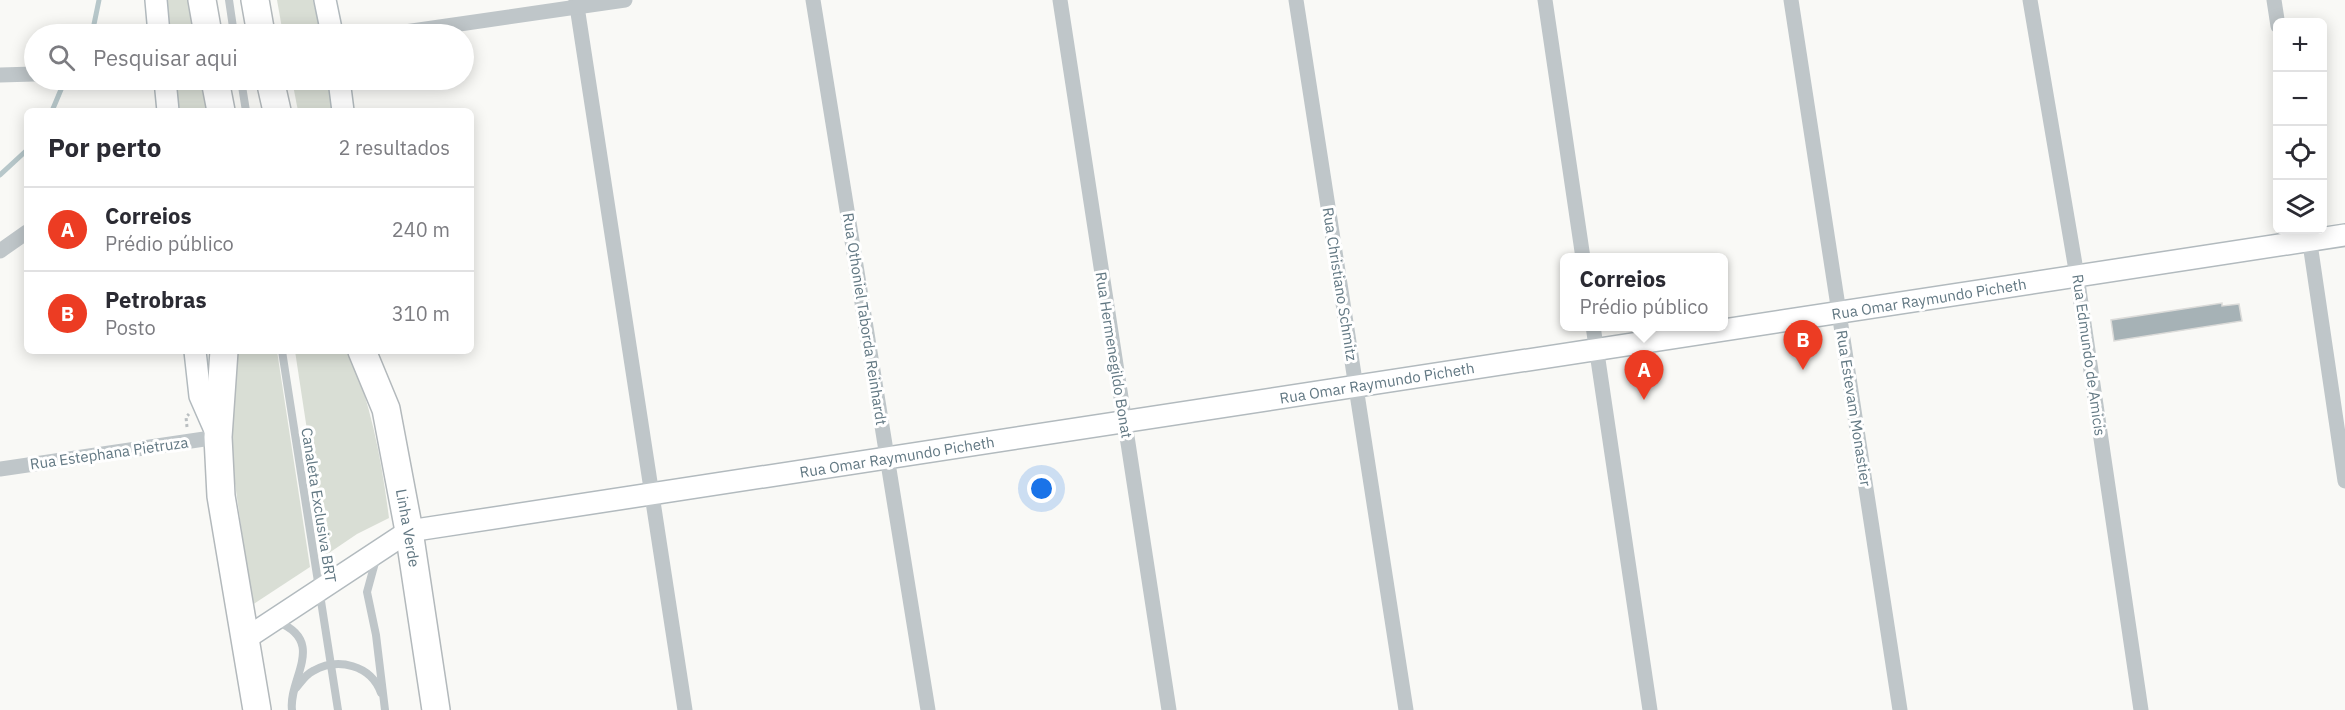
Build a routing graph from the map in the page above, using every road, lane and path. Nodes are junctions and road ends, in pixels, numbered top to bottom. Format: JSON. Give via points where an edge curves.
{"nodes":[{"id":1,"x":156,"y":0,"type":"edge"},
{"id":2,"x":202,"y":0,"type":"edge"},
{"id":3,"x":229,"y":0,"type":"edge"},
{"id":4,"x":255,"y":0,"type":"edge"},
{"id":5,"x":325,"y":0,"type":"edge"},
{"id":6,"x":625,"y":0,"type":"edge"},
{"id":7,"x":813,"y":0,"type":"edge"},
{"id":8,"x":1060,"y":0,"type":"edge"},
{"id":9,"x":1296,"y":0,"type":"edge"},
{"id":10,"x":1545,"y":0,"type":"edge"},
{"id":11,"x":1791,"y":0,"type":"edge"},
{"id":12,"x":2030,"y":0,"type":"edge"},
{"id":13,"x":2274,"y":0,"type":"edge"},
{"id":14,"x":577,"y":3,"type":"edge"},
{"id":15,"x":2276,"y":18,"type":"edge"},
{"id":16,"x":158,"y":24,"type":"edge"},
{"id":17,"x":206,"y":24,"type":"edge"},
{"id":18,"x":233,"y":24,"type":"edge"},
{"id":19,"x":259,"y":24,"type":"edge"},
{"id":20,"x":330,"y":24,"type":"edge"},
{"id":21,"x":451,"y":24,"type":"edge"},
{"id":22,"x":24,"y":74,"type":"edge"},
{"id":23,"x":0,"y":75,"type":"edge"},
{"id":24,"x":166,"y":90,"type":"edge"},
{"id":25,"x":217,"y":90,"type":"edge"},
{"id":26,"x":243,"y":90,"type":"edge"},
{"id":27,"x":272,"y":90,"type":"edge"},
{"id":28,"x":340,"y":90,"type":"edge"},
{"id":29,"x":168,"y":108,"type":"edge"},
{"id":30,"x":220,"y":108,"type":"edge"},
{"id":31,"x":246,"y":108,"type":"edge"},
{"id":32,"x":276,"y":108,"type":"edge"},
{"id":33,"x":343,"y":108,"type":"edge"},
{"id":34,"x":24,"y":234,"type":"edge"},
{"id":35,"x":2308,"y":235,"type":"edge"},
{"id":36,"x":2345,"y":235,"type":"edge"},
{"id":37,"x":0,"y":252,"type":"edge"},
{"id":38,"x":1582,"y":253,"type":"edge"},
{"id":39,"x":2077,"y":276,"type":"junction"},
{"id":40,"x":1839,"y":312,"type":"junction"},
{"id":41,"x":1728,"y":329,"type":"edge"},
{"id":42,"x":1594,"y":331,"type":"edge"},
{"id":43,"x":1718,"y":331,"type":"edge"},
{"id":44,"x":1597,"y":350,"type":"junction"},
{"id":45,"x":195,"y":354,"type":"edge"},
{"id":46,"x":225,"y":354,"type":"edge"},
{"id":47,"x":282,"y":354,"type":"edge"},
{"id":48,"x":363,"y":354,"type":"edge"},
{"id":49,"x":378,"y":354,"type":"edge"},
{"id":50,"x":1356,"y":386,"type":"junction"},
{"id":51,"x":386,"y":409,"type":"junction"},
{"id":52,"x":1124,"y":422,"type":"junction"},
{"id":53,"x":218,"y":437,"type":"junction"},
{"id":54,"x":887,"y":458,"type":"junction"},
{"id":55,"x":0,"y":469,"type":"edge"},
{"id":56,"x":2345,"y":481,"type":"edge"},
{"id":57,"x":652,"y":494,"type":"junction"},
{"id":58,"x":410,"y":531,"type":"junction"},
{"id":59,"x":378,"y":552,"type":"junction"},
{"id":60,"x":318,"y":591,"type":"junction"},
{"id":61,"x":273,"y":620,"type":"junction"},
{"id":62,"x":245,"y":639,"type":"junction"},
{"id":63,"x":331,"y":664,"type":"junction"},
{"id":64,"x":296,"y":688,"type":"junction"},
{"id":65,"x":384,"y":706,"type":"edge"},
{"id":66,"x":257,"y":710,"type":"edge"},
{"id":67,"x":292,"y":710,"type":"edge"},
{"id":68,"x":338,"y":710,"type":"edge"},
{"id":69,"x":436,"y":710,"type":"edge"},
{"id":70,"x":685,"y":710,"type":"edge"},
{"id":71,"x":928,"y":710,"type":"edge"},
{"id":72,"x":1169,"y":710,"type":"edge"},
{"id":73,"x":1406,"y":710,"type":"edge"},
{"id":74,"x":1650,"y":710,"type":"edge"},
{"id":75,"x":1900,"y":710,"type":"edge"},
{"id":76,"x":2140,"y":710,"type":"edge"}],
"edges":[{"from":1,"to":16,"type":"main road"},
{"from":2,"to":17,"type":"highway"},
{"from":3,"to":18,"type":"lane"},
{"from":4,"to":19,"type":"highway"},
{"from":5,"to":20,"type":"main road"},
{"from":6,"to":14,"type":"street"},
{"from":7,"to":54,"type":"street","name":"Rua Othoniel Taborda Reinhardt"},
{"from":8,"to":52,"type":"street","name":"Rua Hermenegildo Bonat"},
{"from":9,"to":50,"type":"street","name":"Rua Christiano Schmitz"},
{"from":10,"to":38,"type":"street"},
{"from":11,"to":40,"type":"street","name":"Rua Estevam Monastier"},
{"from":12,"to":39,"type":"street","name":"Rua Edmundo de Amicis"},
{"from":13,"to":15,"type":"street"},
{"from":14,"to":21,"type":"street"},
{"from":14,"to":57,"type":"street"},
{"from":22,"to":23,"type":"street"},
{"from":24,"to":29,"type":"main road"},
{"from":25,"to":30,"type":"highway"},
{"from":26,"to":31,"type":"lane"},
{"from":27,"to":32,"type":"highway"},
{"from":28,"to":33,"type":"main road"},
{"from":34,"to":37,"type":"street"},
{"from":35,"to":36,"type":"main road","name":"Rua Omar Raymundo Picheth"},
{"from":35,"to":39,"type":"main road","name":"Rua Omar Raymundo Picheth"},
{"from":35,"to":56,"type":"street"},
{"from":39,"to":40,"type":"main road","name":"Rua Omar Raymundo Picheth"},
{"from":39,"to":76,"type":"street","name":"Rua Edmundo de Amicis"},
{"from":40,"to":41,"type":"main road","name":"Rua Omar Raymundo Picheth"},
{"from":40,"to":75,"type":"street","name":"Rua Estevam Monastier"},
{"from":42,"to":44,"type":"street"},
{"from":43,"to":44,"type":"main road","name":"Rua Omar Raymundo Picheth"},
{"from":44,"to":50,"type":"main road","name":"Rua Omar Raymundo Picheth"},
{"from":44,"to":74,"type":"street"},
{"from":45,"to":53,"type":"main road","via":[[200,396]]},
{"from":46,"to":53,"type":"highway"},
{"from":47,"to":60,"type":"lane","name":"Canaleta Exclusiva BRT"},
{"from":48,"to":51,"type":"highway","name":"Linha Verde"},
{"from":49,"to":51,"type":"main road"},
{"from":50,"to":52,"type":"main road","name":"Rua Omar Raymundo Picheth"},
{"from":50,"to":73,"type":"street","name":"Rua Christiano Schmitz"},
{"from":51,"to":58,"type":"highway","name":"Linha Verde"},
{"from":52,"to":54,"type":"main road","name":"Rua Omar Raymundo Picheth"},
{"from":52,"to":72,"type":"street","name":"Rua Hermenegildo Bonat"},
{"from":53,"to":55,"type":"street","name":"Rua Estephana Pietruza"},
{"from":53,"to":62,"type":"highway","via":[[221,496]]},
{"from":54,"to":57,"type":"main road","name":"Rua Omar Raymundo Picheth"},
{"from":54,"to":71,"type":"street","name":"Rua Othoniel Taborda Reinhardt"},
{"from":57,"to":58,"type":"main road","name":"Rua Omar Raymundo Picheth"},
{"from":57,"to":70,"type":"street"},
{"from":58,"to":59,"type":"main road"},
{"from":58,"to":69,"type":"highway","name":"Linha Verde"},
{"from":59,"to":60,"type":"main road"},
{"from":59,"to":65,"type":"lane","via":[[367,592]]},
{"from":60,"to":61,"type":"main road"},
{"from":60,"to":63,"type":"lane","name":"Canaleta Exclusiva BRT"},
{"from":61,"to":62,"type":"main road"},
{"from":61,"to":64,"type":"lane","via":[[290,627],[301,643],[303,664]]},
{"from":62,"to":66,"type":"highway"},
{"from":63,"to":64,"type":"lane","via":[[311,672]]},
{"from":63,"to":65,"type":"lane","via":[[352,666],[370,676],[379,688]]},
{"from":63,"to":68,"type":"lane","name":"Canaleta Exclusiva BRT"},
{"from":64,"to":67,"type":"lane"}]}
